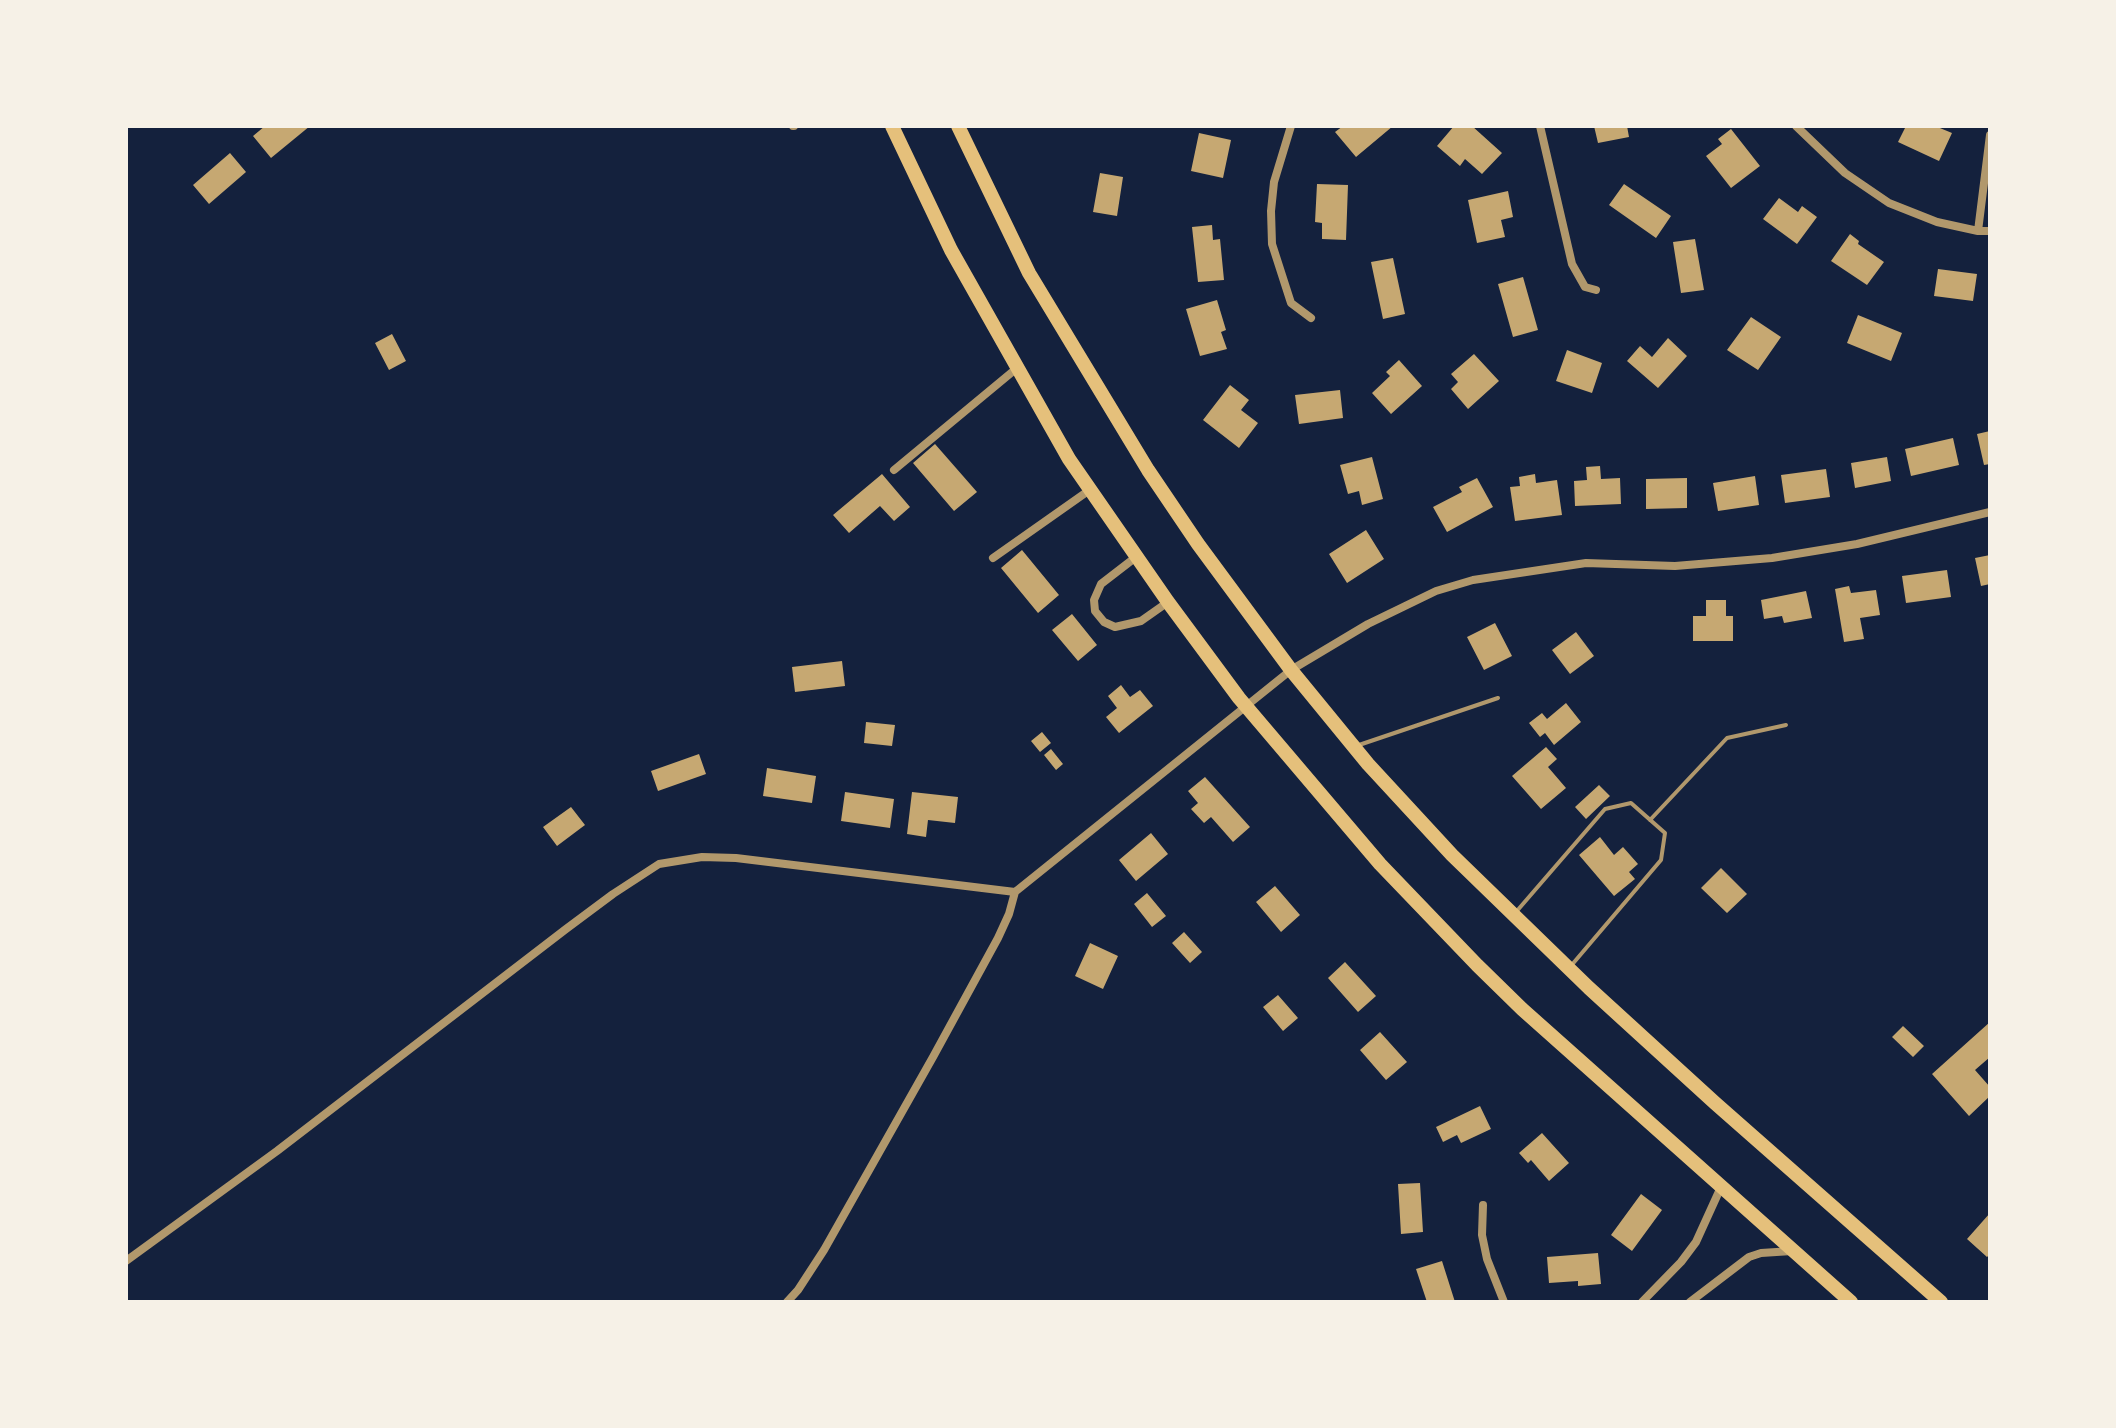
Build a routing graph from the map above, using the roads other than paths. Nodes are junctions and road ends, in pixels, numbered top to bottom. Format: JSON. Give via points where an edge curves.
{"nodes":[{"id":1,"x":892,"y":126,"type":"edge"},
{"id":2,"x":958,"y":126,"type":"edge"},
{"id":3,"x":1291,"y":126,"type":"edge"},
{"id":4,"x":1540,"y":126,"type":"edge"},
{"id":5,"x":1796,"y":126,"type":"edge"},
{"id":6,"x":1990,"y":135,"type":"edge"},
{"id":7,"x":1978,"y":231,"type":"junction"},
{"id":8,"x":1990,"y":231,"type":"edge"},
{"id":9,"x":1596,"y":290,"type":"dead end"},
{"id":10,"x":1311,"y":318,"type":"dead end"},
{"id":11,"x":1017,"y":368,"type":"junction"},
{"id":12,"x":894,"y":470,"type":"dead end"},
{"id":13,"x":1091,"y":489,"type":"junction"},
{"id":14,"x":1990,"y":512,"type":"edge"},
{"id":15,"x":1136,"y":557,"type":"junction"},
{"id":16,"x":993,"y":558,"type":"dead end"},
{"id":17,"x":1168,"y":602,"type":"junction"},
{"id":18,"x":1291,"y":670,"type":"junction"},
{"id":19,"x":1498,"y":698,"type":"dead end"},
{"id":20,"x":1246,"y":707,"type":"junction"},
{"id":21,"x":1786,"y":725,"type":"dead end"},
{"id":22,"x":1353,"y":746,"type":"junction"},
{"id":23,"x":1650,"y":820,"type":"junction"},
{"id":24,"x":1015,"y":892,"type":"junction"},
{"id":25,"x":1513,"y":915,"type":"junction"},
{"id":26,"x":1568,"y":968,"type":"junction"},
{"id":27,"x":1721,"y":1187,"type":"junction"},
{"id":28,"x":1483,"y":1205,"type":"dead end"},
{"id":29,"x":1792,"y":1251,"type":"junction"},
{"id":30,"x":126,"y":1261,"type":"edge"},
{"id":31,"x":1651,"y":1293,"type":"junction"},
{"id":32,"x":787,"y":1302,"type":"edge"},
{"id":33,"x":1504,"y":1302,"type":"edge"},
{"id":34,"x":1642,"y":1302,"type":"edge"},
{"id":35,"x":1660,"y":1302,"type":"edge"},
{"id":36,"x":1690,"y":1302,"type":"edge"},
{"id":37,"x":1851,"y":1302,"type":"edge"},
{"id":38,"x":1941,"y":1302,"type":"edge"}],
"edges":[{"from":1,"to":11,"type":"highway","via":[[951,250]]},
{"from":2,"to":18,"type":"highway","via":[[993,204],[1067,339],[1176,512]]},
{"from":3,"to":10,"type":"street","via":[[1274,182],[1272,244],[1291,303]]},
{"from":4,"to":9,"type":"street","via":[[1572,264],[1585,287]]},
{"from":5,"to":7,"type":"street","via":[[1845,173],[1889,203]]},
{"from":6,"to":7,"type":"street"},
{"from":7,"to":8,"type":"street"},
{"from":11,"to":12,"type":"street"},
{"from":11,"to":13,"type":"highway"},
{"from":13,"to":15,"type":"highway"},
{"from":13,"to":16,"type":"street"},
{"from":14,"to":18,"type":"street","via":[[1772,558],[1675,566],[1586,563],[1473,580],[1405,605]]},
{"from":15,"to":17,"type":"highway"},
{"from":15,"to":17,"type":"street","via":[[1101,584],[1095,611],[1115,627],[1141,621]]},
{"from":17,"to":20,"type":"highway"},
{"from":18,"to":20,"type":"street"},
{"from":18,"to":22,"type":"highway"},
{"from":19,"to":22,"type":"lane"},
{"from":20,"to":24,"type":"street"},
{"from":20,"to":27,"type":"highway","via":[[1380,864],[1477,965]]},
{"from":21,"to":23,"type":"lane","via":[[1727,738]]},
{"from":22,"to":25,"type":"highway"},
{"from":23,"to":25,"type":"lane","via":[[1631,803],[1605,809]]},
{"from":23,"to":26,"type":"lane","via":[[1665,833],[1661,860]]},
{"from":24,"to":30,"type":"street","via":[[736,858],[659,864]]},
{"from":24,"to":32,"type":"street","via":[[1003,926],[933,1057],[824,1250]]},
{"from":25,"to":26,"type":"highway"},
{"from":26,"to":38,"type":"highway"},
{"from":27,"to":29,"type":"highway"},
{"from":27,"to":31,"type":"street","via":[[1696,1242]]},
{"from":28,"to":33,"type":"street","via":[[1487,1259]]},
{"from":29,"to":36,"type":"street","via":[[1749,1257]]},
{"from":29,"to":37,"type":"highway"},
{"from":31,"to":34,"type":"street"},
{"from":31,"to":35,"type":"street"}]}
